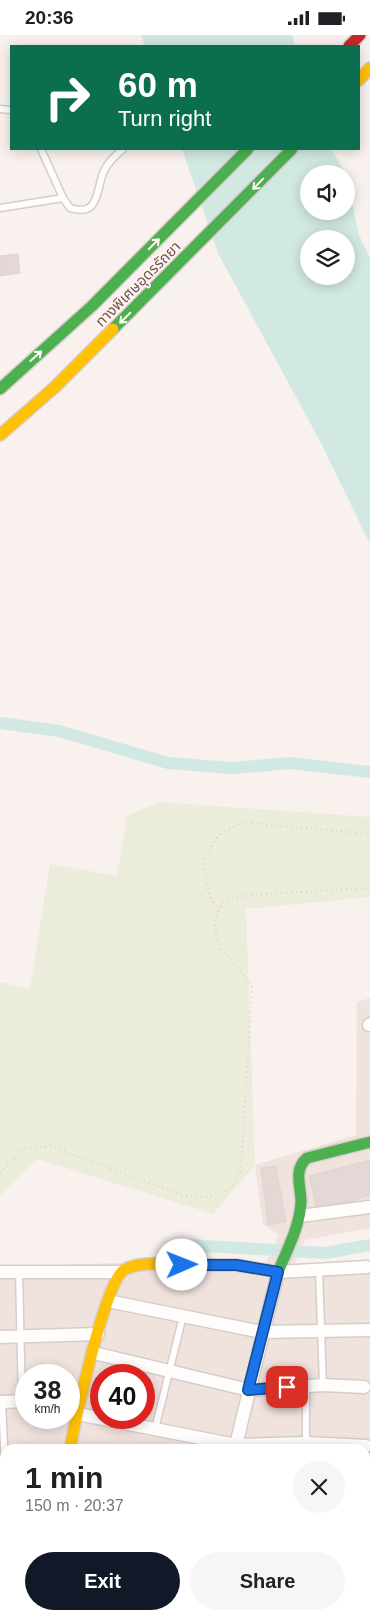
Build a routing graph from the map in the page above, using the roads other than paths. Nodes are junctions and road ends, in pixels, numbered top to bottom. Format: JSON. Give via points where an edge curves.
{"nodes":[{"id":1,"x":360,"y":35,"type":"edge"},
{"id":2,"x":350,"y":45,"type":"edge"},
{"id":3,"x":370,"y":68,"type":"edge"},
{"id":4,"x":360,"y":79,"type":"edge"},
{"id":5,"x":41,"y":150,"type":"edge"},
{"id":6,"x":122,"y":150,"type":"edge"},
{"id":7,"x":247,"y":150,"type":"edge"},
{"id":8,"x":291,"y":150,"type":"edge"},
{"id":9,"x":62,"y":198,"type":"junction"},
{"id":10,"x":0,"y":208,"type":"edge"},
{"id":11,"x":55,"y":387,"type":"junction"},
{"id":12,"x":0,"y":389,"type":"edge"},
{"id":13,"x":0,"y":435,"type":"edge"},
{"id":14,"x":0,"y":449,"type":"edge"},
{"id":15,"x":370,"y":1142,"type":"edge"},
{"id":16,"x":370,"y":1207,"type":"edge"},
{"id":17,"x":300,"y":1216,"type":"junction"},
{"id":18,"x":367,"y":1267,"type":"dead end"},
{"id":19,"x":319,"y":1270,"type":"junction"},
{"id":20,"x":0,"y":1272,"type":"edge"},
{"id":21,"x":19,"y":1272,"type":"junction"},
{"id":22,"x":120,"y":1272,"type":"junction"},
{"id":23,"x":278,"y":1272,"type":"junction"},
{"id":24,"x":108,"y":1301,"type":"junction"},
{"id":25,"x":183,"y":1316,"type":"junction"},
{"id":26,"x":323,"y":1330,"type":"junction"},
{"id":27,"x":369,"y":1330,"type":"dead end"},
{"id":28,"x":262,"y":1332,"type":"junction"},
{"id":29,"x":98,"y":1334,"type":"junction"},
{"id":30,"x":0,"y":1337,"type":"edge"},
{"id":31,"x":21,"y":1337,"type":"junction"},
{"id":32,"x":94,"y":1353,"type":"junction"},
{"id":33,"x":22,"y":1364,"type":"edge"},
{"id":34,"x":170,"y":1371,"type":"junction"},
{"id":35,"x":323,"y":1385,"type":"junction"},
{"id":36,"x":306,"y":1386,"type":"junction"},
{"id":37,"x":364,"y":1387,"type":"dead end"},
{"id":38,"x":80,"y":1388,"type":"edge"},
{"id":39,"x":248,"y":1390,"type":"junction"},
{"id":40,"x":15,"y":1401,"type":"edge"},
{"id":41,"x":1,"y":1402,"type":"edge"},
{"id":42,"x":75,"y":1429,"type":"edge"},
{"id":43,"x":155,"y":1429,"type":"joint"},
{"id":44,"x":306,"y":1443,"type":"junction"},
{"id":45,"x":4,"y":1444,"type":"edge"},
{"id":46,"x":71,"y":1444,"type":"edge"},
{"id":47,"x":222,"y":1444,"type":"edge"},
{"id":48,"x":236,"y":1444,"type":"edge"},
{"id":49,"x":288,"y":1444,"type":"edge"},
{"id":50,"x":326,"y":1444,"type":"edge"}],
"edges":[{"from":1,"to":2,"type":"main road"},
{"from":3,"to":4,"type":"main road"},
{"from":5,"to":9,"type":"lane"},
{"from":6,"to":9,"type":"lane","via":[[111,160],[97,200],[89,208],[79,211],[70,208]]},
{"from":12,"to":7,"type":"main road","name":"ทางพิเศษอุดรรัถยา","one_way":true,"via":[[92,306]]},
{"from":8,"to":11,"type":"main road","name":"ทางพิเศษอุดรรัถยา","one_way":true},
{"from":9,"to":10,"type":"lane"},
{"from":11,"to":13,"type":"main road","name":"ทางพิเศษอุดรรัถยา"},
{"from":11,"to":14,"type":"main road"},
{"from":15,"to":17,"type":"main road","via":[[300,1162]]},
{"from":16,"to":17,"type":"street"},
{"from":17,"to":23,"type":"main road"},
{"from":18,"to":19,"type":"street"},
{"from":19,"to":23,"type":"street"},
{"from":19,"to":26,"type":"lane"},
{"from":20,"to":21,"type":"street"},
{"from":21,"to":22,"type":"street"},
{"from":21,"to":31,"type":"lane"},
{"from":22,"to":23,"type":"main road","via":[[135,1265],[236,1265]]},
{"from":22,"to":24,"type":"main road"},
{"from":23,"to":28,"type":"street"},
{"from":24,"to":25,"type":"street"},
{"from":24,"to":29,"type":"main road"},
{"from":25,"to":28,"type":"street"},
{"from":25,"to":34,"type":"lane"},
{"from":26,"to":27,"type":"street"},
{"from":26,"to":28,"type":"street"},
{"from":26,"to":35,"type":"lane"},
{"from":28,"to":39,"type":"street"},
{"from":29,"to":31,"type":"street"},
{"from":29,"to":32,"type":"main road"},
{"from":30,"to":31,"type":"street"},
{"from":31,"to":33,"type":"lane"},
{"from":32,"to":34,"type":"street"},
{"from":32,"to":38,"type":"main road"},
{"from":34,"to":39,"type":"street"},
{"from":34,"to":43,"type":"lane"},
{"from":35,"to":36,"type":"street"},
{"from":35,"to":37,"type":"street"},
{"from":36,"to":39,"type":"street"},
{"from":36,"to":44,"type":"lane"},
{"from":39,"to":48,"type":"street"},
{"from":40,"to":41,"type":"street"},
{"from":41,"to":45,"type":"lane"},
{"from":42,"to":46,"type":"main road"},
{"from":43,"to":47,"type":"street"},
{"from":44,"to":49,"type":"street"},
{"from":44,"to":50,"type":"street"}]}
